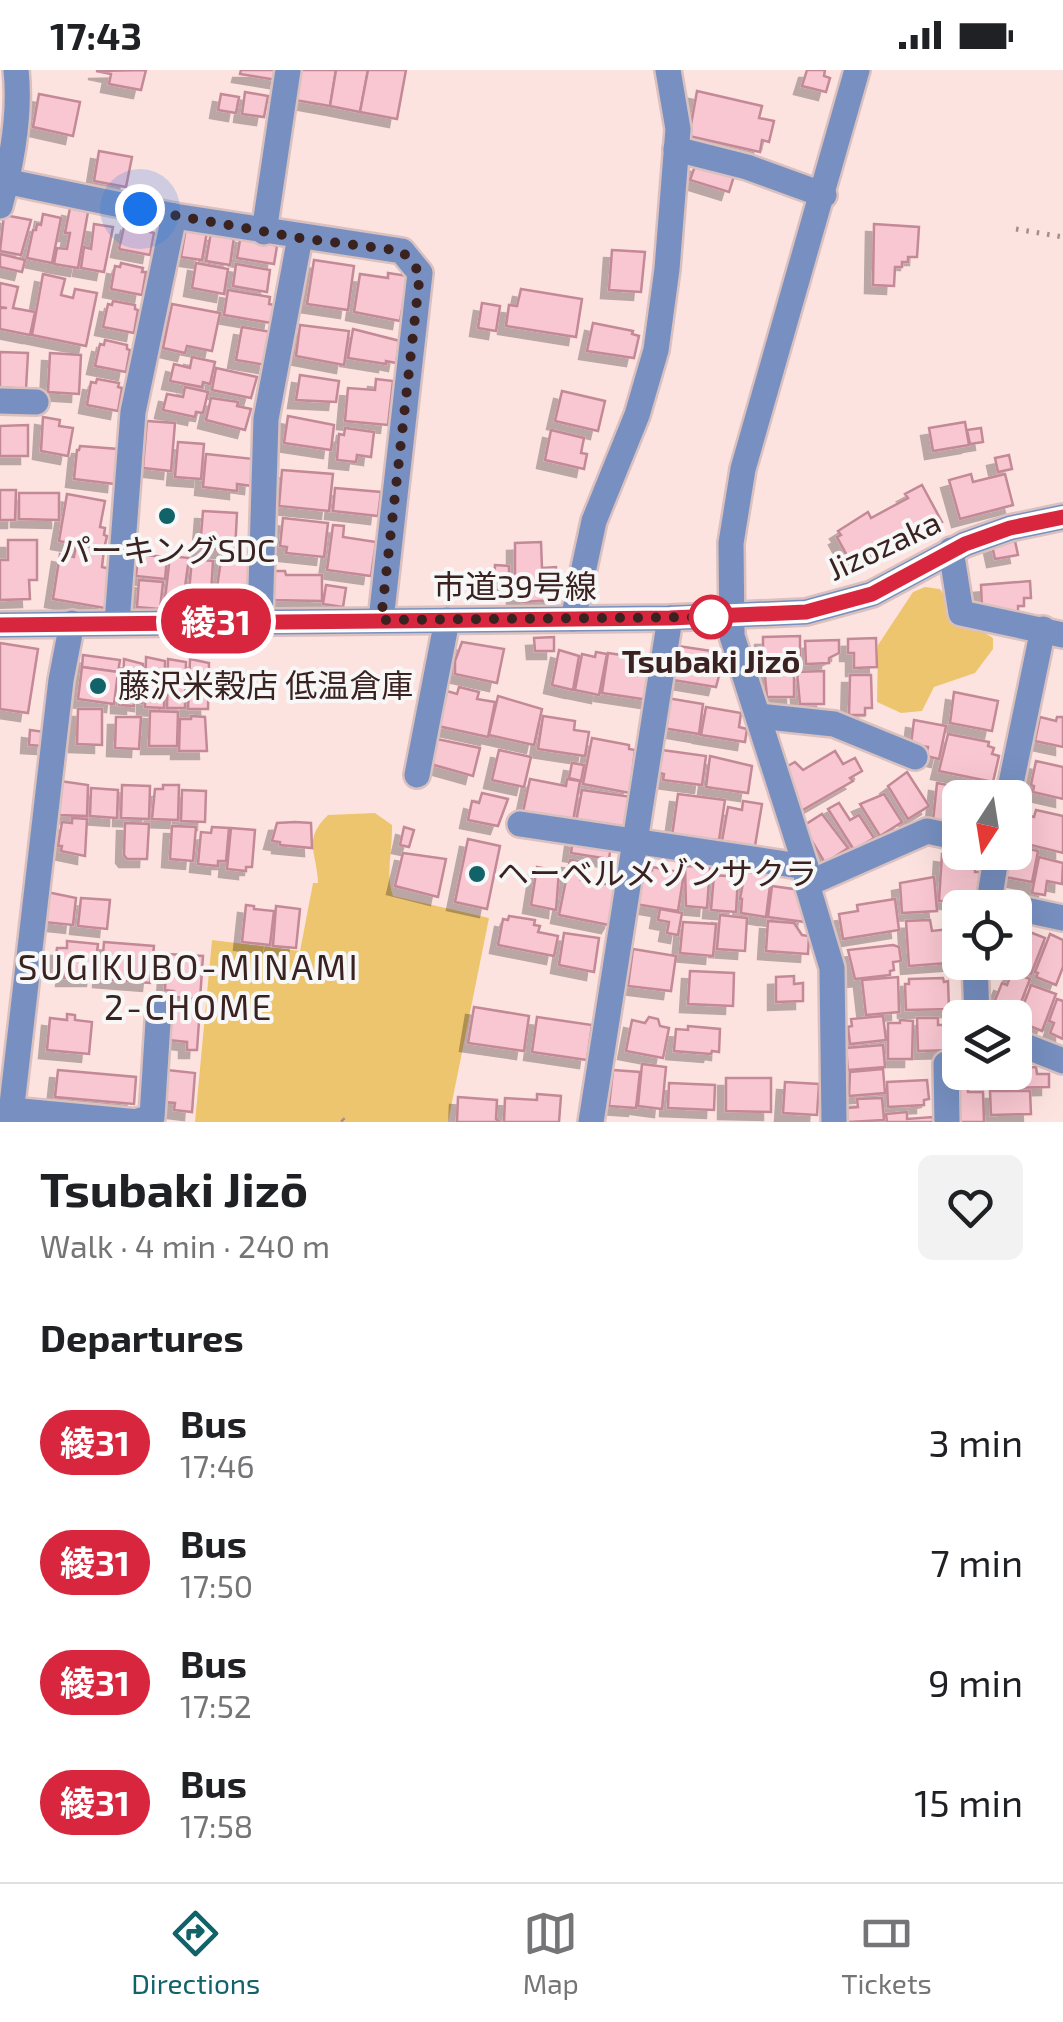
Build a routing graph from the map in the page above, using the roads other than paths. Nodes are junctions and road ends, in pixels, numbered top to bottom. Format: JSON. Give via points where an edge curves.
{"nodes":[{"id":1,"x":16,"y":70,"type":"edge"},
{"id":2,"x":288,"y":70,"type":"edge"},
{"id":3,"x":668,"y":70,"type":"edge"},
{"id":4,"x":857,"y":70,"type":"edge"},
{"id":5,"x":676,"y":149,"type":"junction"},
{"id":6,"x":4,"y":180,"type":"edge"},
{"id":7,"x":824,"y":195,"type":"junction"},
{"id":8,"x":0,"y":206,"type":"edge"},
{"id":9,"x":174,"y":216,"type":"junction"},
{"id":10,"x":264,"y":232,"type":"junction"},
{"id":11,"x":300,"y":238,"type":"junction"},
{"id":12,"x":0,"y":401,"type":"edge"},
{"id":13,"x":36,"y":402,"type":"dead end"},
{"id":14,"x":1063,"y":517,"type":"edge"},
{"id":15,"x":951,"y":550,"type":"junction"},
{"id":16,"x":730,"y":616,"type":"junction"},
{"id":17,"x":670,"y":618,"type":"junction"},
{"id":18,"x":573,"y":619,"type":"junction"},
{"id":19,"x":381,"y":620,"type":"junction"},
{"id":20,"x":447,"y":620,"type":"junction"},
{"id":21,"x":260,"y":621,"type":"junction"},
{"id":22,"x":117,"y":622,"type":"junction"},
{"id":23,"x":72,"y":623,"type":"junction"},
{"id":24,"x":0,"y":625,"type":"edge"},
{"id":25,"x":1053,"y":632,"type":"edge"},
{"id":26,"x":759,"y":716,"type":"junction"},
{"id":27,"x":915,"y":758,"type":"dead end"},
{"id":28,"x":417,"y":775,"type":"dead end"},
{"id":29,"x":1012,"y":780,"type":"edge"},
{"id":30,"x":520,"y":824,"type":"dead end"},
{"id":31,"x":942,"y":834,"type":"edge"},
{"id":32,"x":636,"y":842,"type":"junction"},
{"id":33,"x":807,"y":875,"type":"junction"},
{"id":34,"x":1032,"y":913,"type":"edge"},
{"id":35,"x":1063,"y":918,"type":"edge"},
{"id":36,"x":160,"y":1006,"type":"dead end"},
{"id":37,"x":1032,"y":1049,"type":"edge"},
{"id":38,"x":1063,"y":1061,"type":"edge"},
{"id":39,"x":946,"y":1090,"type":"edge"},
{"id":40,"x":10,"y":1116,"type":"edge"},
{"id":41,"x":138,"y":1122,"type":"edge"},
{"id":42,"x":591,"y":1122,"type":"edge"},
{"id":43,"x":834,"y":1122,"type":"edge"},
{"id":44,"x":947,"y":1122,"type":"edge"}],
"edges":[{"from":1,"to":6,"type":"street","via":[[19,100]]},
{"from":2,"to":10,"type":"street"},
{"from":3,"to":5,"type":"street"},
{"from":4,"to":7,"type":"street"},
{"from":5,"to":7,"type":"street"},
{"from":5,"to":18,"type":"street","via":[[656,350],[594,520]]},
{"from":6,"to":8,"type":"street"},
{"from":6,"to":9,"type":"street"},
{"from":7,"to":16,"type":"street","via":[[743,469]]},
{"from":9,"to":10,"type":"street"},
{"from":9,"to":22,"type":"street","via":[[133,412]]},
{"from":10,"to":11,"type":"street"},
{"from":11,"to":19,"type":"street","via":[[402,251],[420,273]]},
{"from":11,"to":21,"type":"street","via":[[266,419]]},
{"from":12,"to":13,"type":"street"},
{"from":14,"to":15,"type":"street","name":"Jizozaka"},
{"from":15,"to":16,"type":"street","name":"Jizozaka","via":[[839,605]]},
{"from":15,"to":25,"type":"street","via":[[961,612]]},
{"from":16,"to":17,"type":"street","name":"市道39号線"},
{"from":16,"to":26,"type":"street"},
{"from":17,"to":18,"type":"street","name":"市道39号線"},
{"from":17,"to":32,"type":"street"},
{"from":18,"to":20,"type":"street","name":"市道39号線"},
{"from":19,"to":20,"type":"street","name":"市道39号線"},
{"from":19,"to":21,"type":"street","name":"市道39号線"},
{"from":20,"to":28,"type":"street"},
{"from":21,"to":22,"type":"street","name":"市道39号線"},
{"from":22,"to":23,"type":"street","name":"市道39号線"},
{"from":23,"to":24,"type":"street","name":"市道39号線"},
{"from":23,"to":40,"type":"street"},
{"from":25,"to":29,"type":"street","via":[[1029,695]]},
{"from":26,"to":27,"type":"street","via":[[834,724]]},
{"from":26,"to":33,"type":"street"},
{"from":30,"to":32,"type":"street"},
{"from":31,"to":33,"type":"street","via":[[927,831]]},
{"from":32,"to":33,"type":"street"},
{"from":32,"to":42,"type":"street"},
{"from":33,"to":43,"type":"street","via":[[832,968]]},
{"from":34,"to":35,"type":"street"},
{"from":36,"to":41,"type":"street","via":[[152,1117]]},
{"from":37,"to":38,"type":"street"},
{"from":39,"to":44,"type":"street"},
{"from":40,"to":41,"type":"street"}]}
